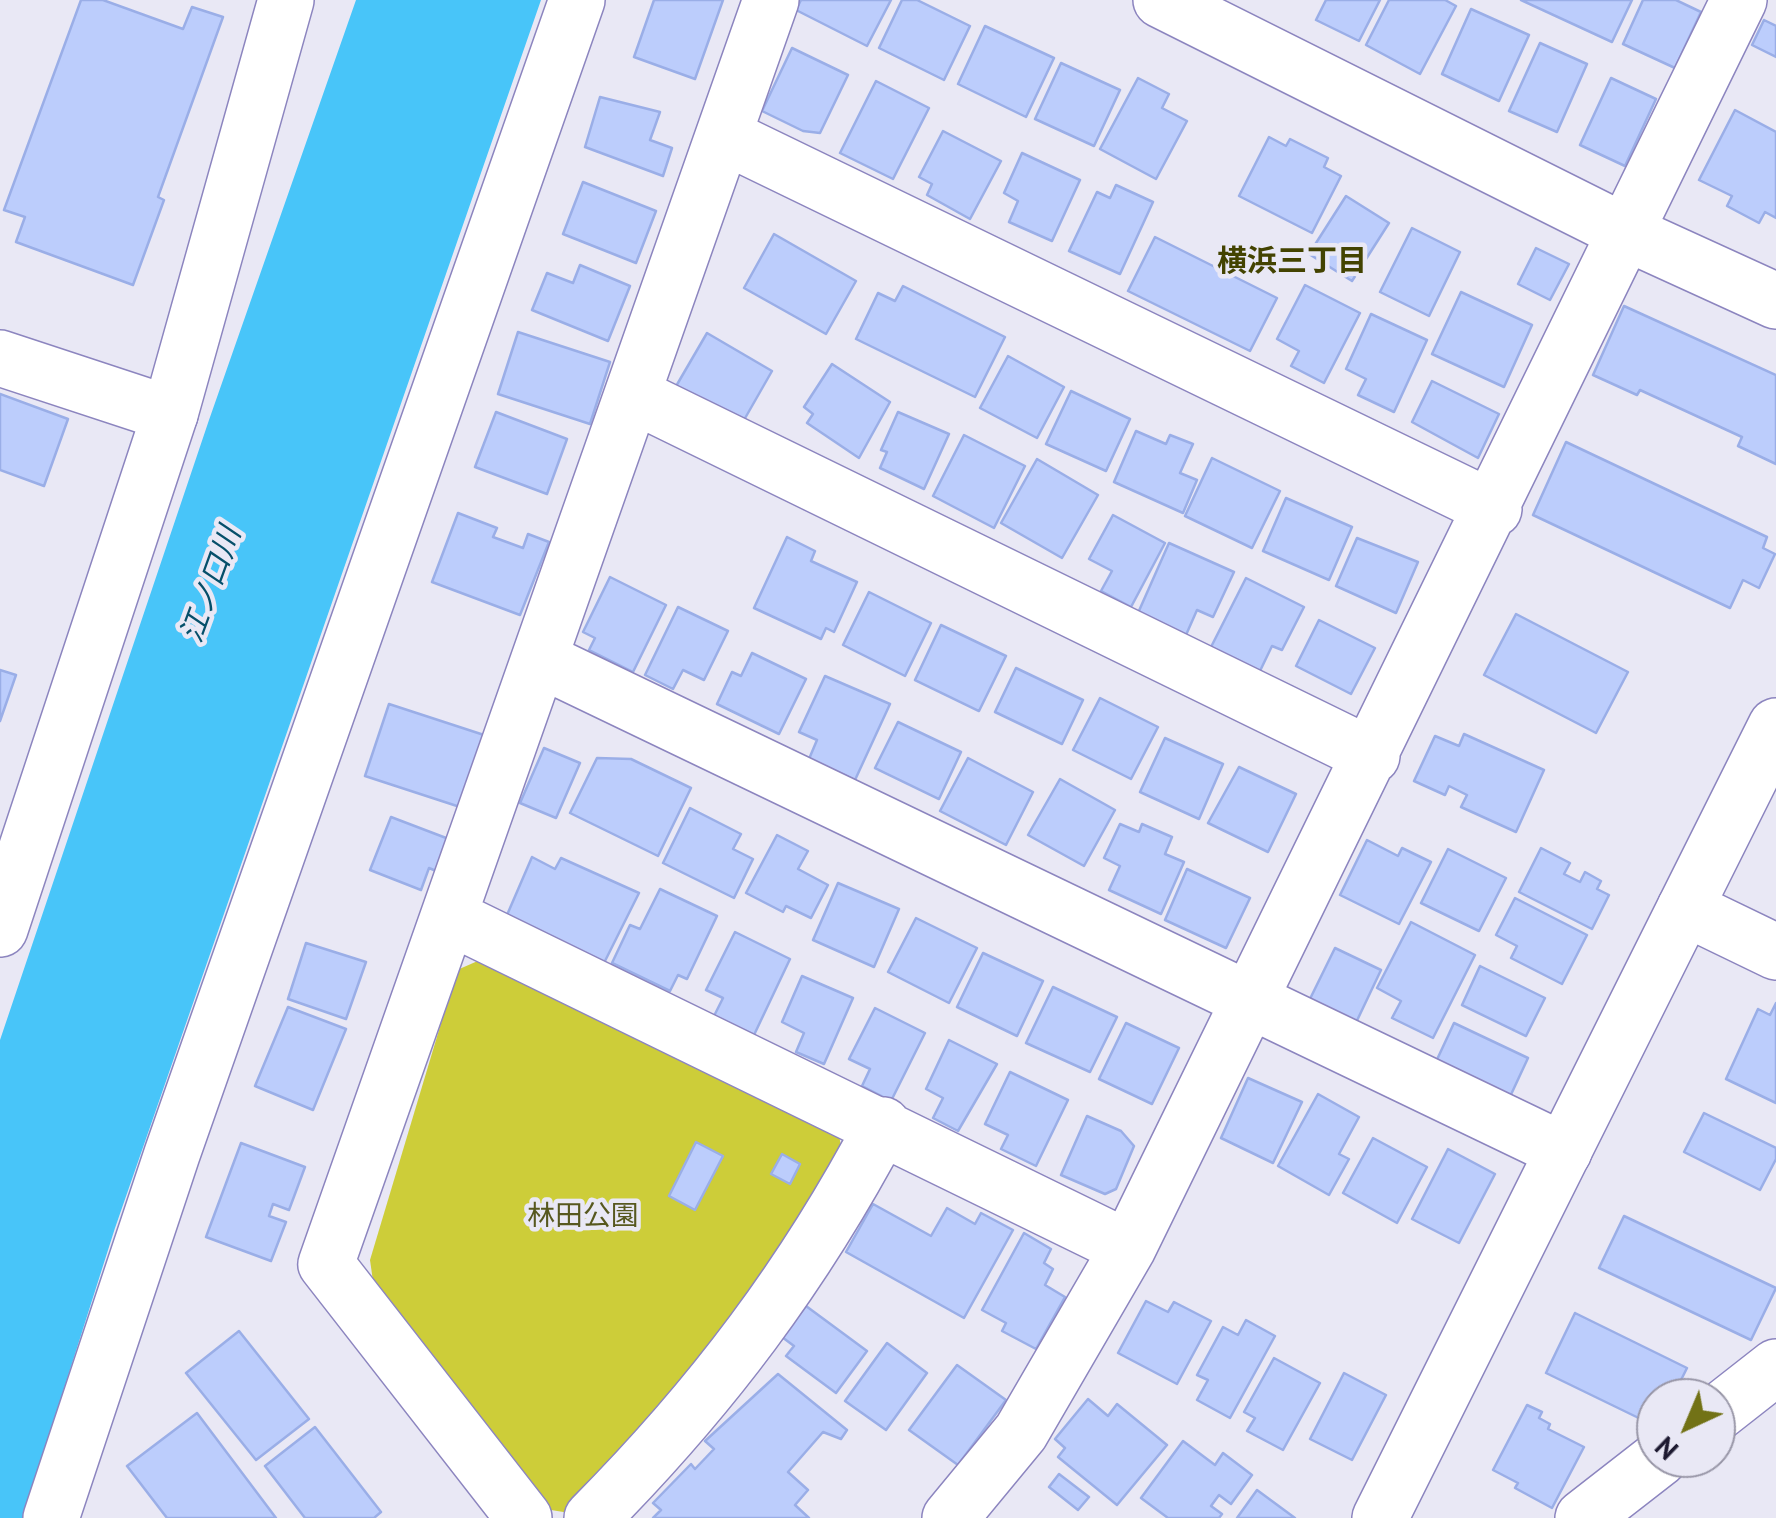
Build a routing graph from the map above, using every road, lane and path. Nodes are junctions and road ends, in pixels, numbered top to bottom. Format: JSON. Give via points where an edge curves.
{"nodes":[{"id":1,"x":286,"y":0,"type":"edge"},
{"id":2,"x":577,"y":0,"type":"edge"},
{"id":3,"x":771,"y":0,"type":"edge"},
{"id":4,"x":1162,"y":0,"type":"edge"},
{"id":5,"x":1739,"y":0,"type":"edge"},
{"id":6,"x":724,"y":136,"type":"junction"},
{"id":7,"x":1626,"y":233,"type":"junction"},
{"id":8,"x":1776,"y":302,"type":"edge"},
{"id":9,"x":0,"y":358,"type":"edge"},
{"id":10,"x":633,"y":395,"type":"junction"},
{"id":11,"x":170,"y":414,"type":"junction"},
{"id":12,"x":1494,"y":509,"type":"junction"},
{"id":13,"x":539,"y":659,"type":"junction"},
{"id":14,"x":1776,"y":726,"type":"edge"},
{"id":15,"x":1372,"y":756,"type":"junction"},
{"id":16,"x":1686,"y":908,"type":"junction"},
{"id":17,"x":450,"y":917,"type":"junction"},
{"id":18,"x":0,"y":929,"type":"edge"},
{"id":19,"x":1776,"y":952,"type":"edge"},
{"id":20,"x":1250,"y":1003,"type":"junction"},
{"id":21,"x":883,"y":1125,"type":"junction"},
{"id":22,"x":1564,"y":1151,"type":"junction"},
{"id":23,"x":1128,"y":1248,"type":"junction"},
{"id":24,"x":1776,"y":1368,"type":"edge"},
{"id":25,"x":1736,"y":1399,"type":"edge"},
{"id":26,"x":1636,"y":1477,"type":"edge"},
{"id":27,"x":50,"y":1518,"type":"edge"},
{"id":28,"x":524,"y":1518,"type":"edge"},
{"id":29,"x":592,"y":1518,"type":"edge"},
{"id":30,"x":950,"y":1518,"type":"edge"},
{"id":31,"x":1380,"y":1518,"type":"edge"},
{"id":32,"x":1583,"y":1518,"type":"edge"}],
"edges":[{"from":1,"to":11,"type":"street"},
{"from":2,"to":27,"type":"street"},
{"from":3,"to":6,"type":"street"},
{"from":4,"to":7,"type":"street"},
{"from":5,"to":7,"type":"street"},
{"from":6,"to":10,"type":"street"},
{"from":6,"to":12,"type":"street"},
{"from":7,"to":8,"type":"street"},
{"from":7,"to":12,"type":"street"},
{"from":9,"to":11,"type":"street"},
{"from":10,"to":13,"type":"street"},
{"from":10,"to":15,"type":"street"},
{"from":11,"to":18,"type":"street"},
{"from":12,"to":15,"type":"street"},
{"from":13,"to":17,"type":"street"},
{"from":13,"to":20,"type":"street"},
{"from":14,"to":16,"type":"street"},
{"from":15,"to":20,"type":"street"},
{"from":16,"to":19,"type":"street"},
{"from":16,"to":22,"type":"street"},
{"from":17,"to":21,"type":"street"},
{"from":17,"to":28,"type":"street","via":[[326,1264]]},
{"from":20,"to":22,"type":"street"},
{"from":20,"to":23,"type":"street"},
{"from":21,"to":23,"type":"street"},
{"from":21,"to":29,"type":"street","via":[[745,1348],[664,1446]]},
{"from":22,"to":31,"type":"street"},
{"from":23,"to":30,"type":"street","via":[[1021,1432]]},
{"from":24,"to":25,"type":"street"},
{"from":26,"to":32,"type":"street"}]}
